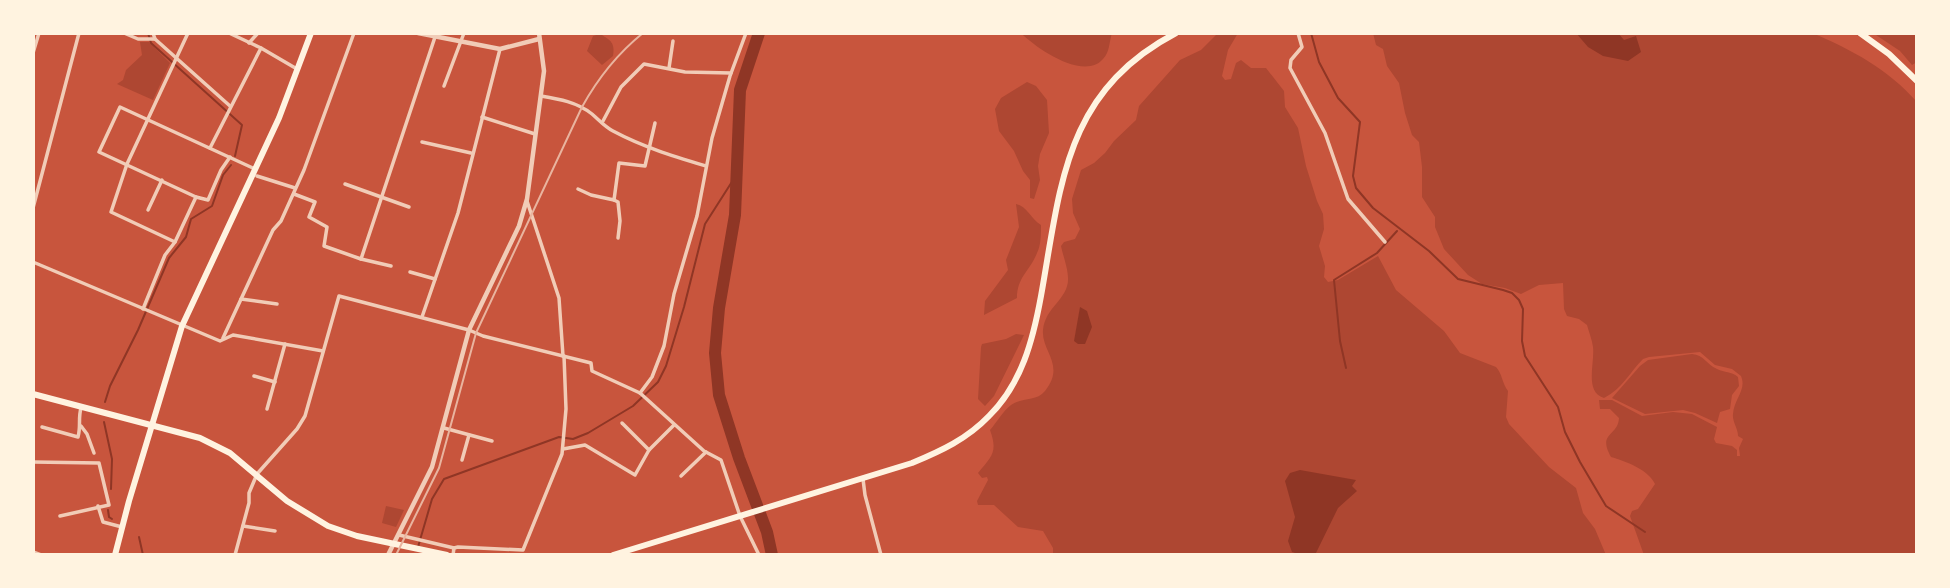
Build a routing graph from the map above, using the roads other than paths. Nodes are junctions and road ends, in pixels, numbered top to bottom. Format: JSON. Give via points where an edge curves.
{"nodes":[{"id":1,"x":39,"y":33,"type":"edge"},
{"id":2,"x":79,"y":33,"type":"edge"},
{"id":3,"x":124,"y":33,"type":"edge"},
{"id":4,"x":153,"y":33,"type":"edge"},
{"id":5,"x":188,"y":33,"type":"edge"},
{"id":6,"x":229,"y":33,"type":"edge"},
{"id":7,"x":258,"y":33,"type":"edge"},
{"id":8,"x":311,"y":33,"type":"edge"},
{"id":9,"x":354,"y":33,"type":"edge"},
{"id":10,"x":418,"y":33,"type":"edge"},
{"id":11,"x":464,"y":33,"type":"edge"},
{"id":12,"x":746,"y":33,"type":"edge"},
{"id":13,"x":1176,"y":33,"type":"edge"},
{"id":14,"x":1298,"y":33,"type":"edge"},
{"id":15,"x":1860,"y":33,"type":"edge"},
{"id":16,"x":539,"y":36,"type":"edge"},
{"id":17,"x":435,"y":37,"type":"junction"},
{"id":18,"x":152,"y":40,"type":"junction"},
{"id":19,"x":673,"y":41,"type":"dead end"},
{"id":20,"x":461,"y":42,"type":"junction"},
{"id":21,"x":249,"y":43,"type":"junction"},
{"id":22,"x":261,"y":48,"type":"junction"},
{"id":23,"x":500,"y":49,"type":"junction"},
{"id":24,"x":33,"y":54,"type":"edge"},
{"id":25,"x":176,"y":59,"type":"junction"},
{"id":26,"x":669,"y":68,"type":"junction"},
{"id":27,"x":298,"y":69,"type":"junction"},
{"id":28,"x":731,"y":75,"type":"junction"},
{"id":29,"x":1917,"y":80,"type":"edge"},
{"id":30,"x":443,"y":86,"type":"dead end"},
{"id":31,"x":541,"y":96,"type":"junction"},
{"id":32,"x":230,"y":106,"type":"junction"},
{"id":33,"x":482,"y":117,"type":"junction"},
{"id":34,"x":148,"y":119,"type":"junction"},
{"id":35,"x":603,"y":122,"type":"junction"},
{"id":36,"x":654,"y":123,"type":"dead end"},
{"id":37,"x":535,"y":134,"type":"junction"},
{"id":38,"x":422,"y":142,"type":"dead end"},
{"id":39,"x":648,"y":147,"type":"junction"},
{"id":40,"x":209,"y":148,"type":"junction"},
{"id":41,"x":472,"y":153,"type":"junction"},
{"id":42,"x":230,"y":158,"type":"junction"},
{"id":43,"x":127,"y":164,"type":"junction"},
{"id":44,"x":706,"y":166,"type":"junction"},
{"id":45,"x":256,"y":172,"type":"junction"},
{"id":46,"x":162,"y":180,"type":"junction"},
{"id":47,"x":345,"y":184,"type":"dead end"},
{"id":48,"x":296,"y":188,"type":"junction"},
{"id":49,"x":578,"y":188,"type":"dead end"},
{"id":50,"x":35,"y":194,"type":"edge"},
{"id":51,"x":294,"y":194,"type":"junction"},
{"id":52,"x":196,"y":197,"type":"junction"},
{"id":53,"x":381,"y":197,"type":"junction"},
{"id":54,"x":527,"y":199,"type":"junction"},
{"id":55,"x":614,"y":200,"type":"junction"},
{"id":56,"x":408,"y":207,"type":"dead end"},
{"id":57,"x":33,"y":208,"type":"edge"},
{"id":58,"x":148,"y":210,"type":"dead end"},
{"id":59,"x":618,"y":238,"type":"dead end"},
{"id":60,"x":175,"y":242,"type":"junction"},
{"id":61,"x":1385,"y":242,"type":"dead end"},
{"id":62,"x":360,"y":260,"type":"junction"},
{"id":63,"x":33,"y":262,"type":"edge"},
{"id":64,"x":391,"y":266,"type":"dead end"},
{"id":65,"x":410,"y":272,"type":"dead end"},
{"id":66,"x":435,"y":279,"type":"junction"},
{"id":67,"x":241,"y":299,"type":"junction"},
{"id":68,"x":278,"y":304,"type":"dead end"},
{"id":69,"x":144,"y":309,"type":"junction"},
{"id":70,"x":422,"y":317,"type":"junction"},
{"id":71,"x":182,"y":326,"type":"junction"},
{"id":72,"x":469,"y":330,"type":"junction"},
{"id":73,"x":223,"y":338,"type":"junction"},
{"id":74,"x":285,"y":344,"type":"junction"},
{"id":75,"x":323,"y":351,"type":"junction"},
{"id":76,"x":564,"y":356,"type":"junction"},
{"id":77,"x":254,"y":376,"type":"dead end"},
{"id":78,"x":275,"y":382,"type":"junction"},
{"id":79,"x":33,"y":394,"type":"edge"},
{"id":80,"x":640,"y":394,"type":"junction"},
{"id":81,"x":82,"y":407,"type":"junction"},
{"id":82,"x":267,"y":409,"type":"dead end"},
{"id":83,"x":152,"y":424,"type":"junction"},
{"id":84,"x":622,"y":424,"type":"dead end"},
{"id":85,"x":675,"y":425,"type":"junction"},
{"id":86,"x":82,"y":426,"type":"junction"},
{"id":87,"x":42,"y":427,"type":"dead end"},
{"id":88,"x":444,"y":428,"type":"junction"},
{"id":89,"x":469,"y":434,"type":"junction"},
{"id":90,"x":492,"y":441,"type":"dead end"},
{"id":91,"x":563,"y":449,"type":"junction"},
{"id":92,"x":649,"y":450,"type":"junction"},
{"id":93,"x":706,"y":452,"type":"junction"},
{"id":94,"x":94,"y":453,"type":"dead end"},
{"id":95,"x":462,"y":460,"type":"dead end"},
{"id":96,"x":33,"y":461,"type":"edge"},
{"id":97,"x":257,"y":474,"type":"junction"},
{"id":98,"x":681,"y":476,"type":"dead end"},
{"id":99,"x":863,"y":478,"type":"junction"},
{"id":100,"x":98,"y":506,"type":"junction"},
{"id":101,"x":61,"y":516,"type":"dead end"},
{"id":102,"x":740,"y":516,"type":"junction"},
{"id":103,"x":243,"y":526,"type":"junction"},
{"id":104,"x":122,"y":527,"type":"junction"},
{"id":105,"x":275,"y":531,"type":"dead end"},
{"id":106,"x":397,"y":534,"type":"junction"},
{"id":107,"x":454,"y":548,"type":"junction"},
{"id":108,"x":33,"y":552,"type":"edge"},
{"id":109,"x":41,"y":555,"type":"edge"},
{"id":110,"x":116,"y":555,"type":"edge"},
{"id":111,"x":235,"y":555,"type":"edge"},
{"id":112,"x":388,"y":555,"type":"edge"},
{"id":113,"x":447,"y":555,"type":"edge"},
{"id":114,"x":453,"y":555,"type":"edge"},
{"id":115,"x":614,"y":555,"type":"edge"},
{"id":116,"x":759,"y":555,"type":"edge"},
{"id":117,"x":881,"y":555,"type":"edge"}],
"edges":[{"from":1,"to":24,"type":"street"},
{"from":2,"to":50,"type":"street"},
{"from":3,"to":18,"type":"street"},
{"from":4,"to":18,"type":"street"},
{"from":5,"to":25,"type":"street"},
{"from":6,"to":21,"type":"street"},
{"from":7,"to":21,"type":"street"},
{"from":8,"to":27,"type":"highway"},
{"from":9,"to":48,"type":"street"},
{"from":10,"to":17,"type":"street"},
{"from":11,"to":20,"type":"street"},
{"from":12,"to":28,"type":"street"},
{"from":13,"to":99,"type":"highway","via":[[1144,52],[1115,79],[1080,128],[1060,189],[1034,335],[1005,398],[980,425],[951,446]]},
{"from":14,"to":61,"type":"street","via":[[1302,47],[1290,60],[1290,68],[1325,133],[1348,199]]},
{"from":15,"to":29,"type":"highway"},
{"from":16,"to":23,"type":"street"},
{"from":16,"to":31,"type":"street","via":[[544,71]]},
{"from":17,"to":20,"type":"street"},
{"from":17,"to":53,"type":"street"},
{"from":18,"to":25,"type":"street"},
{"from":19,"to":26,"type":"street"},
{"from":20,"to":23,"type":"street"},
{"from":20,"to":30,"type":"street"},
{"from":21,"to":22,"type":"street"},
{"from":22,"to":27,"type":"street"},
{"from":22,"to":32,"type":"street"},
{"from":23,"to":33,"type":"street"},
{"from":25,"to":32,"type":"street"},
{"from":25,"to":34,"type":"street"},
{"from":26,"to":28,"type":"street"},
{"from":26,"to":35,"type":"street","via":[[644,64],[618,92]]},
{"from":27,"to":45,"type":"highway"},
{"from":28,"to":44,"type":"street"},
{"from":31,"to":35,"type":"street","via":[[574,103]]},
{"from":31,"to":37,"type":"street"},
{"from":32,"to":40,"type":"street"},
{"from":33,"to":37,"type":"street"},
{"from":33,"to":41,"type":"street"},
{"from":34,"to":40,"type":"street"},
{"from":34,"to":43,"type":"street"},
{"from":34,"to":43,"type":"street","via":[[120,107],[99,152]]},
{"from":35,"to":39,"type":"street"},
{"from":36,"to":39,"type":"street"},
{"from":37,"to":54,"type":"street"},
{"from":38,"to":41,"type":"street"},
{"from":39,"to":44,"type":"street"},
{"from":39,"to":55,"type":"street","via":[[645,166],[619,163]]},
{"from":40,"to":42,"type":"street"},
{"from":41,"to":66,"type":"street"},
{"from":42,"to":45,"type":"street"},
{"from":42,"to":52,"type":"street","via":[[208,200]]},
{"from":43,"to":46,"type":"street"},
{"from":43,"to":60,"type":"street","via":[[111,212]]},
{"from":44,"to":80,"type":"street","via":[[664,346]]},
{"from":45,"to":48,"type":"street"},
{"from":45,"to":71,"type":"highway"},
{"from":46,"to":52,"type":"street"},
{"from":46,"to":58,"type":"street"},
{"from":47,"to":53,"type":"street"},
{"from":48,"to":51,"type":"street"},
{"from":49,"to":55,"type":"street"},
{"from":50,"to":57,"type":"street"},
{"from":51,"to":62,"type":"street","via":[[316,202],[309,217],[327,227],[324,246]]},
{"from":51,"to":67,"type":"street"},
{"from":52,"to":60,"type":"street"},
{"from":53,"to":56,"type":"street"},
{"from":53,"to":62,"type":"street"},
{"from":54,"to":72,"type":"street","via":[[519,226]]},
{"from":54,"to":76,"type":"street","via":[[559,298]]},
{"from":55,"to":59,"type":"street","via":[[620,221]]},
{"from":60,"to":69,"type":"street"},
{"from":62,"to":64,"type":"street"},
{"from":63,"to":69,"type":"street"},
{"from":65,"to":66,"type":"street"},
{"from":66,"to":70,"type":"street"},
{"from":67,"to":68,"type":"street"},
{"from":67,"to":73,"type":"street"},
{"from":69,"to":71,"type":"street"},
{"from":70,"to":72,"type":"street"},
{"from":70,"to":75,"type":"street","via":[[339,296]]},
{"from":71,"to":73,"type":"street","via":[[220,341]]},
{"from":71,"to":83,"type":"highway"},
{"from":72,"to":76,"type":"street"},
{"from":72,"to":88,"type":"street"},
{"from":73,"to":74,"type":"street","via":[[233,335]]},
{"from":74,"to":75,"type":"street"},
{"from":74,"to":78,"type":"street"},
{"from":75,"to":97,"type":"street","via":[[303,421]]},
{"from":76,"to":80,"type":"street","via":[[591,363],[592,371]]},
{"from":76,"to":91,"type":"street"},
{"from":77,"to":78,"type":"street"},
{"from":78,"to":82,"type":"street"},
{"from":79,"to":81,"type":"highway"},
{"from":80,"to":85,"type":"street"},
{"from":81,"to":83,"type":"highway"},
{"from":81,"to":86,"type":"street","via":[[78,418]]},
{"from":83,"to":97,"type":"highway","via":[[218,446]]},
{"from":83,"to":104,"type":"highway"},
{"from":84,"to":92,"type":"street"},
{"from":85,"to":92,"type":"street"},
{"from":85,"to":93,"type":"street"},
{"from":86,"to":87,"type":"street","via":[[78,437]]},
{"from":86,"to":94,"type":"street"},
{"from":88,"to":89,"type":"street"},
{"from":88,"to":106,"type":"street","via":[[432,467]]},
{"from":89,"to":90,"type":"street"},
{"from":89,"to":95,"type":"street"},
{"from":91,"to":92,"type":"street","via":[[585,444],[635,475]]},
{"from":91,"to":107,"type":"street","via":[[523,550]]},
{"from":93,"to":98,"type":"street"},
{"from":93,"to":102,"type":"street","via":[[721,460]]},
{"from":96,"to":100,"type":"street","via":[[99,463],[108,505]]},
{"from":97,"to":103,"type":"street"},
{"from":97,"to":113,"type":"highway","via":[[314,520],[357,536]]},
{"from":99,"to":102,"type":"highway"},
{"from":99,"to":117,"type":"street"},
{"from":100,"to":101,"type":"street"},
{"from":100,"to":104,"type":"street","via":[[103,522]]},
{"from":102,"to":115,"type":"highway"},
{"from":102,"to":116,"type":"street"},
{"from":103,"to":105,"type":"street"},
{"from":103,"to":111,"type":"street"},
{"from":104,"to":110,"type":"highway"},
{"from":106,"to":107,"type":"street"},
{"from":106,"to":112,"type":"street"},
{"from":107,"to":114,"type":"street"},
{"from":108,"to":109,"type":"street"}]}
